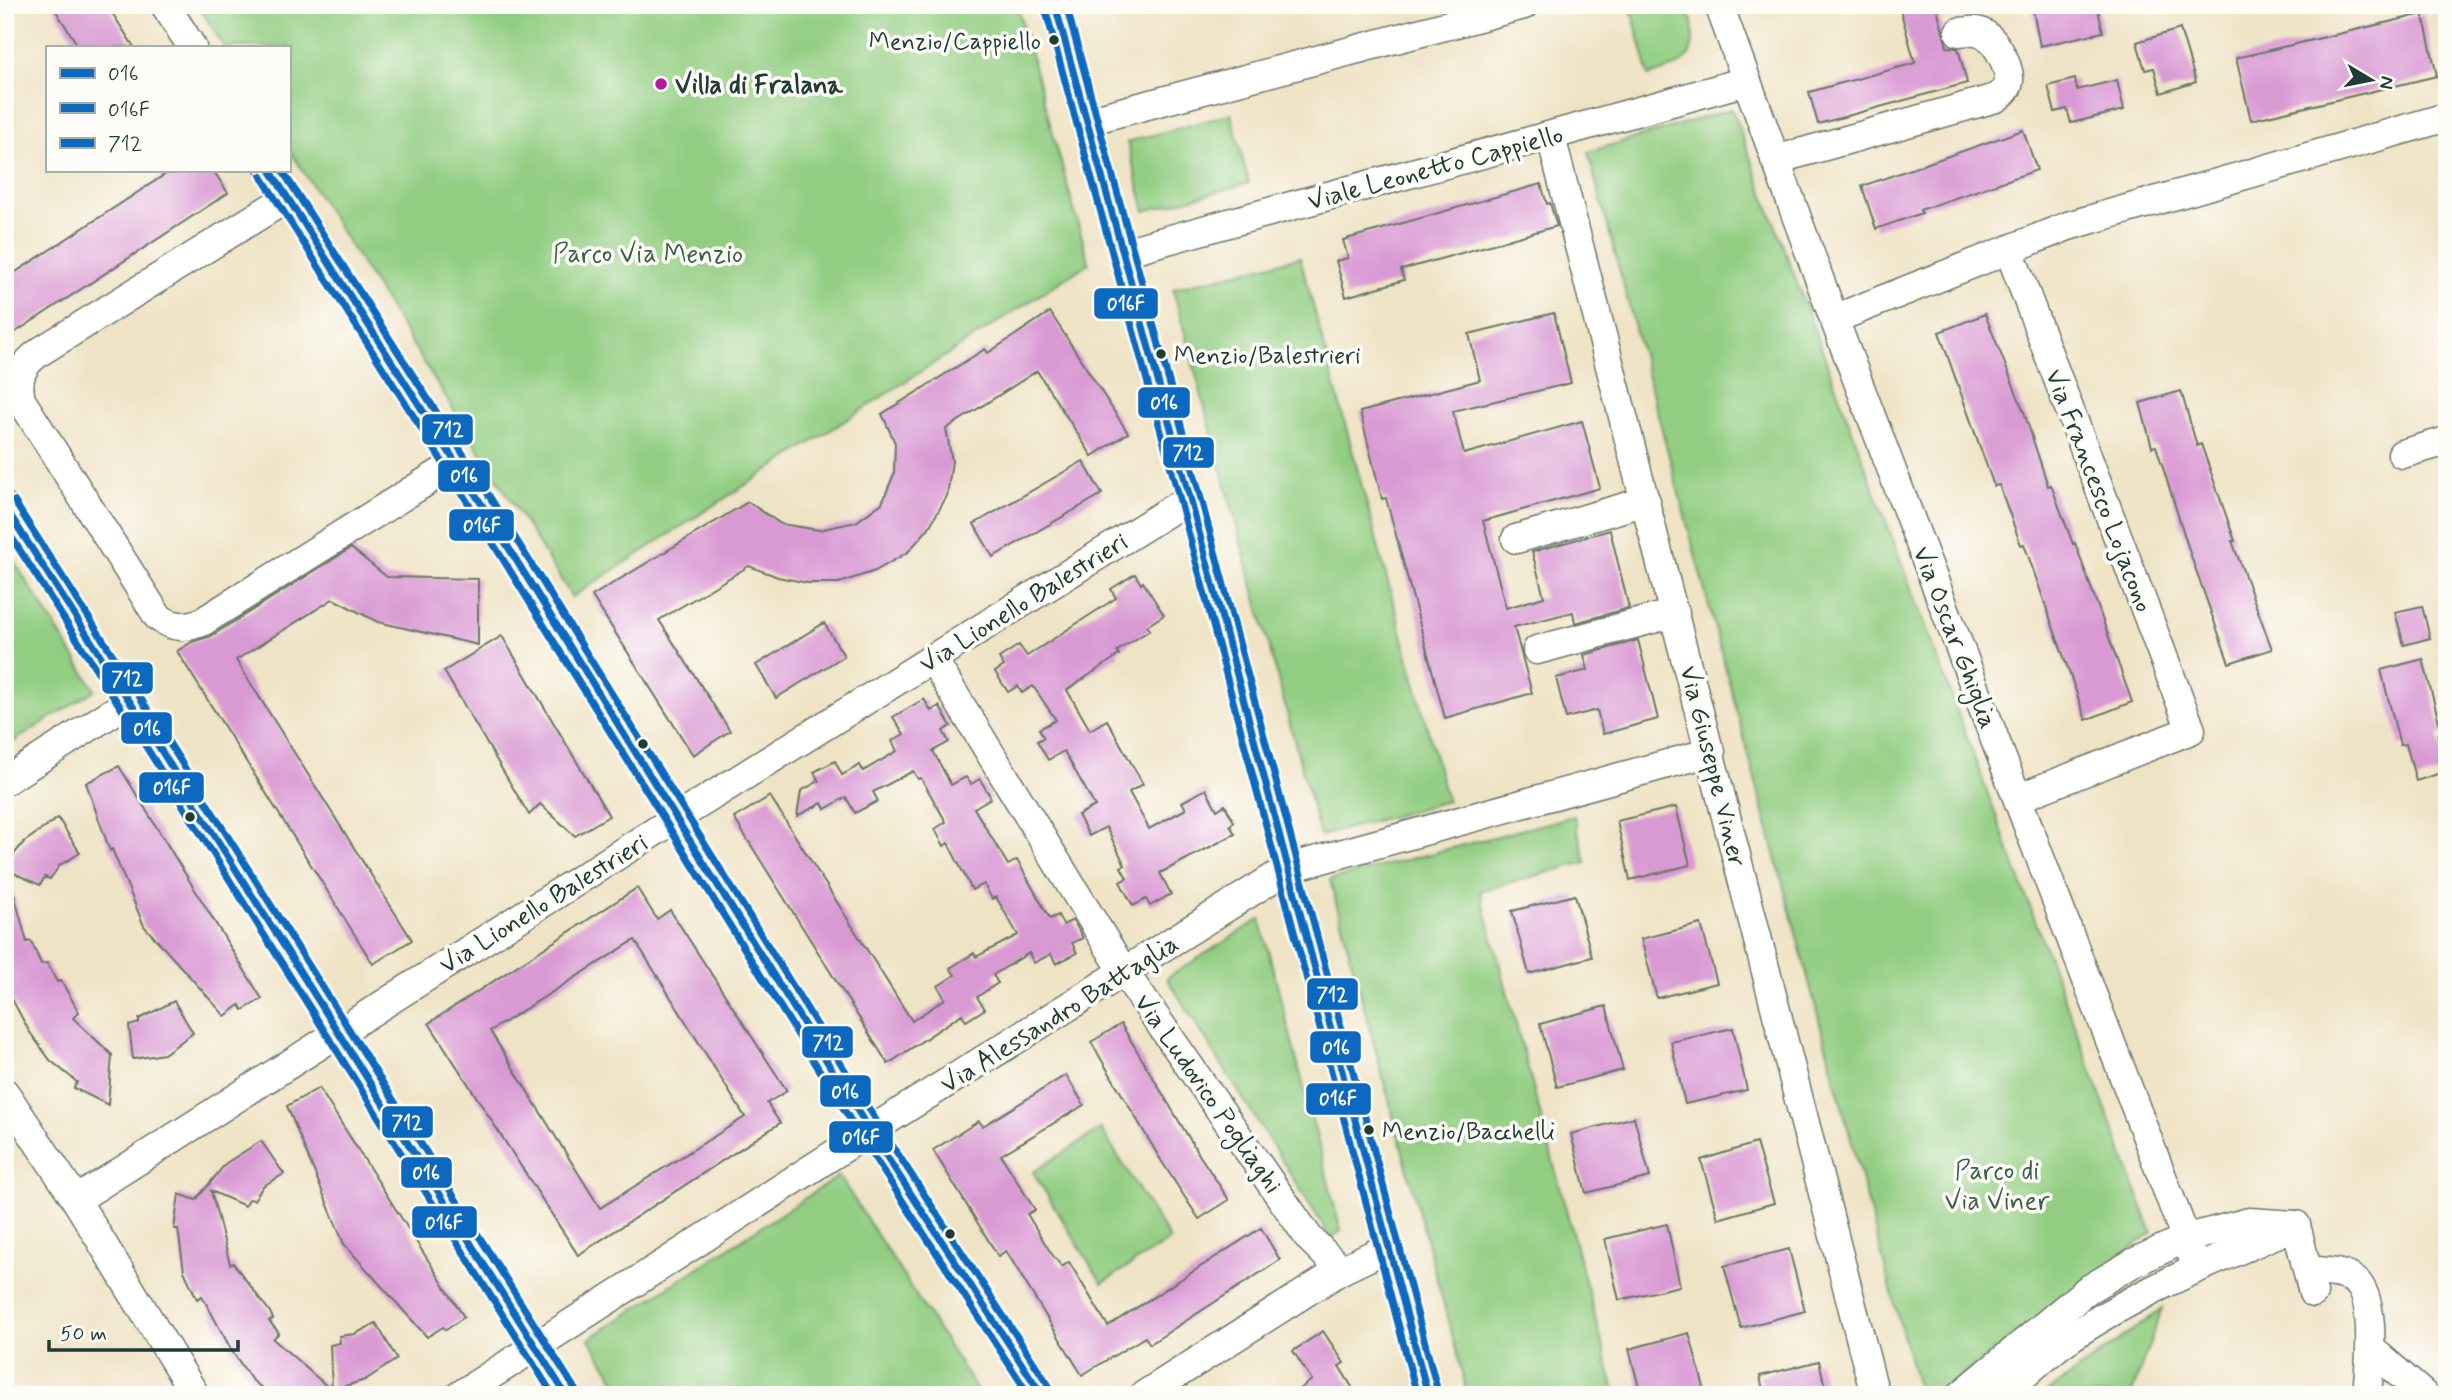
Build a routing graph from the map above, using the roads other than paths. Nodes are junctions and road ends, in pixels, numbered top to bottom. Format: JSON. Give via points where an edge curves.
{"nodes":[{"id":1,"x":165,"y":5,"type":"edge"},
{"id":2,"x":1055,"y":5,"type":"edge"},
{"id":3,"x":1524,"y":5,"type":"edge"},
{"id":4,"x":1719,"y":5,"type":"edge"},
{"id":5,"x":1959,"y":33,"type":"dead end"},
{"id":6,"x":191,"y":46,"type":"edge"},
{"id":7,"x":1746,"y":81,"type":"junction"},
{"id":8,"x":2447,"y":117,"type":"edge"},
{"id":9,"x":1087,"y":121,"type":"junction"},
{"id":10,"x":1551,"y":137,"type":"junction"},
{"id":11,"x":1775,"y":160,"type":"junction"},
{"id":12,"x":271,"y":172,"type":"edge"},
{"id":13,"x":287,"y":198,"type":"junction"},
{"id":14,"x":2009,"y":250,"type":"junction"},
{"id":15,"x":1124,"y":252,"type":"junction"},
{"id":16,"x":1834,"y":319,"type":"junction"},
{"id":17,"x":2447,"y":441,"type":"edge"},
{"id":18,"x":2402,"y":454,"type":"dead end"},
{"id":19,"x":456,"y":463,"type":"junction"},
{"id":20,"x":1190,"y":498,"type":"junction"},
{"id":21,"x":1646,"y":501,"type":"junction"},
{"id":22,"x":5,"y":507,"type":"edge"},
{"id":23,"x":1516,"y":539,"type":"dead end"},
{"id":24,"x":1675,"y":613,"type":"junction"},
{"id":25,"x":1538,"y":650,"type":"dead end"},
{"id":26,"x":932,"y":658,"type":"junction"},
{"id":27,"x":130,"y":701,"type":"junction"},
{"id":28,"x":1711,"y":752,"type":"junction"},
{"id":29,"x":5,"y":781,"type":"edge"},
{"id":30,"x":2018,"y":798,"type":"junction"},
{"id":31,"x":676,"y":819,"type":"junction"},
{"id":32,"x":1289,"y":868,"type":"junction"},
{"id":33,"x":1124,"y":972,"type":"junction"},
{"id":34,"x":338,"y":1033,"type":"junction"},
{"id":35,"x":5,"y":1093,"type":"edge"},
{"id":36,"x":870,"y":1131,"type":"junction"},
{"id":37,"x":76,"y":1200,"type":"junction"},
{"id":38,"x":2296,"y":1225,"type":"junction"},
{"id":39,"x":2184,"y":1239,"type":"junction"},
{"id":40,"x":1389,"y":1247,"type":"junction"},
{"id":41,"x":2197,"y":1268,"type":"junction"},
{"id":42,"x":1341,"y":1269,"type":"junction"},
{"id":43,"x":535,"y":1347,"type":"junction"},
{"id":44,"x":2371,"y":1349,"type":"junction"},
{"id":45,"x":195,"y":1395,"type":"edge"},
{"id":46,"x":460,"y":1395,"type":"edge"},
{"id":47,"x":566,"y":1395,"type":"edge"},
{"id":48,"x":1042,"y":1395,"type":"edge"},
{"id":49,"x":1144,"y":1395,"type":"edge"},
{"id":50,"x":1428,"y":1395,"type":"edge"},
{"id":51,"x":1875,"y":1395,"type":"edge"},
{"id":52,"x":1961,"y":1395,"type":"edge"},
{"id":53,"x":2002,"y":1395,"type":"edge"},
{"id":54,"x":2367,"y":1395,"type":"edge"},
{"id":55,"x":2424,"y":1395,"type":"edge"}],
"edges":[{"from":1,"to":6,"type":"street"},
{"from":2,"to":9,"type":"street"},
{"from":3,"to":9,"type":"street"},
{"from":4,"to":7,"type":"street","name":"Via Oscar Ghiglia"},
{"from":5,"to":11,"type":"street","via":[[1978,31],[1993,39],[2009,80],[2006,91],[1996,99]]},
{"from":7,"to":10,"type":"street","name":"Viale Leonetto Cappiello"},
{"from":7,"to":11,"type":"street","name":"Via Oscar Ghiglia"},
{"from":8,"to":14,"type":"street","via":[[2068,226]]},
{"from":9,"to":15,"type":"street"},
{"from":10,"to":15,"type":"street","name":"Viale Leonetto Cappiello"},
{"from":10,"to":21,"type":"street","name":"Via Giuseppe Viner"},
{"from":11,"to":16,"type":"street","name":"Via Oscar Ghiglia"},
{"from":12,"to":13,"type":"street"},
{"from":13,"to":19,"type":"street"},
{"from":13,"to":19,"type":"street","via":[[41,351],[21,371],[21,400],[87,508],[158,617],[167,624],[189,627]]},
{"from":14,"to":16,"type":"street"},
{"from":14,"to":30,"type":"street","name":"Via Francesco Lojacono","via":[[2191,730]]},
{"from":15,"to":20,"type":"street"},
{"from":16,"to":30,"type":"street","name":"Via Oscar Ghiglia"},
{"from":17,"to":18,"type":"street"},
{"from":19,"to":31,"type":"street"},
{"from":20,"to":26,"type":"street","name":"Via Lionello Balestrieri"},
{"from":20,"to":32,"type":"street"},
{"from":21,"to":23,"type":"street"},
{"from":21,"to":24,"type":"street","name":"Via Giuseppe Viner"},
{"from":22,"to":27,"type":"street"},
{"from":24,"to":25,"type":"street"},
{"from":24,"to":28,"type":"street","name":"Via Giuseppe Viner"},
{"from":26,"to":31,"type":"street","name":"Via Lionello Balestrieri"},
{"from":26,"to":33,"type":"street","name":"Via Ludovico Pogliaghi"},
{"from":27,"to":29,"type":"street"},
{"from":27,"to":34,"type":"street"},
{"from":28,"to":32,"type":"street","name":"Via Alessandro Battaglia"},
{"from":28,"to":51,"type":"street","name":"Via Giuseppe Viner"},
{"from":30,"to":39,"type":"street","name":"Via Oscar Ghiglia"},
{"from":31,"to":34,"type":"street","name":"Via Lionello Balestrieri"},
{"from":31,"to":36,"type":"street"},
{"from":32,"to":33,"type":"street","name":"Via Alessandro Battaglia"},
{"from":32,"to":40,"type":"street"},
{"from":33,"to":36,"type":"street","name":"Via Alessandro Battaglia"},
{"from":33,"to":42,"type":"street","name":"Via Ludovico Pogliaghi","via":[[1310,1238]]},
{"from":34,"to":37,"type":"street","name":"Via Lionello Balestrieri"},
{"from":34,"to":43,"type":"street"},
{"from":35,"to":37,"type":"street"},
{"from":36,"to":43,"type":"street","name":"Via Alessandro Battaglia"},
{"from":36,"to":48,"type":"street"},
{"from":37,"to":45,"type":"street"},
{"from":38,"to":39,"type":"street","via":[[2249,1222]]},
{"from":38,"to":41,"type":"street"},
{"from":38,"to":44,"type":"street","via":[[2311,1282],[2334,1272],[2354,1279],[2365,1292]]},
{"from":39,"to":41,"type":"street","name":"Via Oscar Ghiglia"},
{"from":39,"to":52,"type":"street","via":[[2087,1290]]},
{"from":40,"to":42,"type":"street"},
{"from":40,"to":50,"type":"street"},
{"from":41,"to":53,"type":"street","via":[[2062,1343]]},
{"from":42,"to":49,"type":"street"},
{"from":43,"to":46,"type":"street","name":"Via Alessandro Battaglia"},
{"from":43,"to":47,"type":"street"},
{"from":44,"to":54,"type":"street"},
{"from":44,"to":55,"type":"street"}]}
